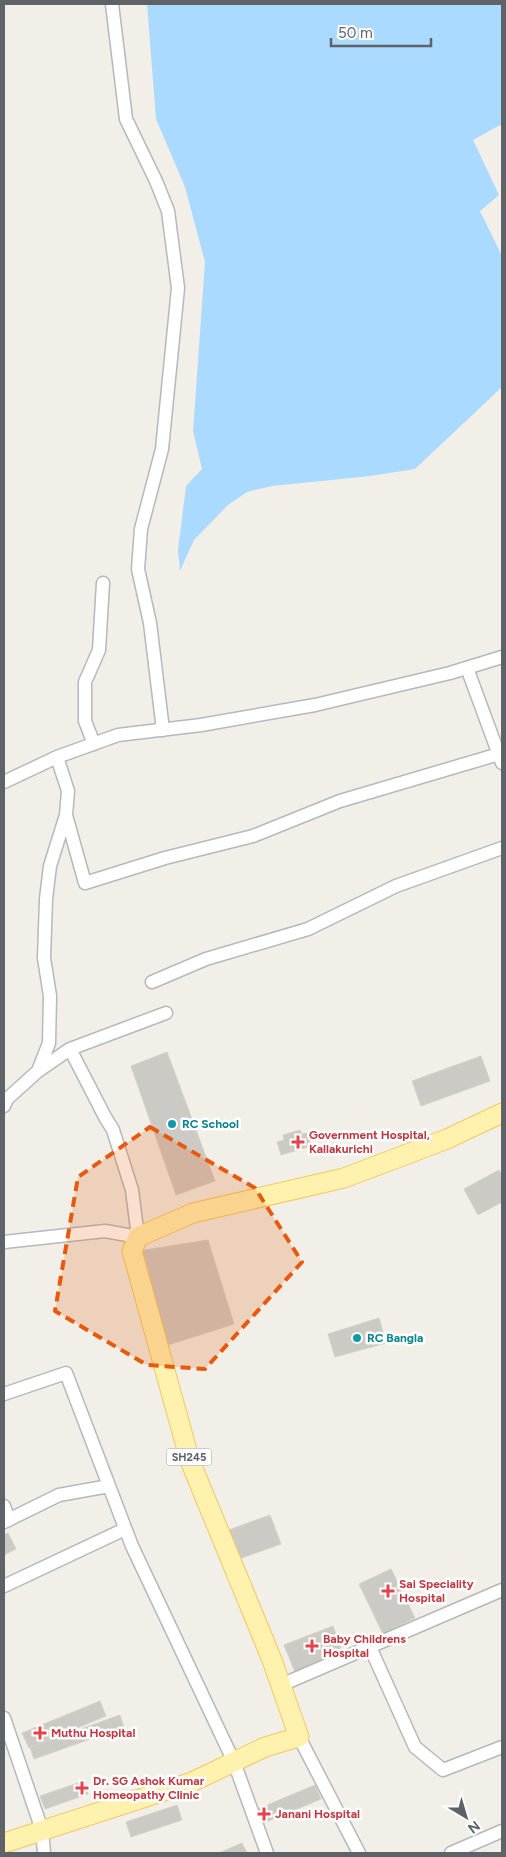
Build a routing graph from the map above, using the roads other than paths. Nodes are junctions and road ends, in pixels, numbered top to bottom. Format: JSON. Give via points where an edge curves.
{"nodes":[{"id":1,"x":112,"y":4,"type":"edge"},
{"id":2,"x":103,"y":582,"type":"dead end"},
{"id":3,"x":502,"y":657,"type":"edge"},
{"id":4,"x":467,"y":668,"type":"junction"},
{"id":5,"x":163,"y":730,"type":"junction"},
{"id":6,"x":94,"y":744,"type":"junction"},
{"id":7,"x":57,"y":757,"type":"junction"},
{"id":8,"x":501,"y":758,"type":"edge"},
{"id":9,"x":4,"y":782,"type":"edge"},
{"id":10,"x":66,"y":815,"type":"junction"},
{"id":11,"x":502,"y":848,"type":"edge"},
{"id":12,"x":152,"y":982,"type":"dead end"},
{"id":13,"x":166,"y":1013,"type":"dead end"},
{"id":14,"x":70,"y":1049,"type":"junction"},
{"id":15,"x":38,"y":1071,"type":"junction"},
{"id":16,"x":5,"y":1099,"type":"edge"},
{"id":17,"x":502,"y":1113,"type":"edge"},
{"id":18,"x":138,"y":1236,"type":"junction"},
{"id":19,"x":4,"y":1242,"type":"edge"},
{"id":20,"x":4,"y":1394,"type":"edge"},
{"id":21,"x":109,"y":1486,"type":"junction"},
{"id":22,"x":4,"y":1506,"type":"edge"},
{"id":23,"x":6,"y":1521,"type":"edge"},
{"id":24,"x":125,"y":1529,"type":"junction"},
{"id":25,"x":4,"y":1586,"type":"edge"},
{"id":26,"x":502,"y":1590,"type":"edge"},
{"id":27,"x":370,"y":1647,"type":"junction"},
{"id":28,"x":281,"y":1685,"type":"junction"},
{"id":29,"x":4,"y":1718,"type":"edge"},
{"id":30,"x":299,"y":1737,"type":"junction"},
{"id":31,"x":502,"y":1747,"type":"edge"},
{"id":32,"x":234,"y":1762,"type":"junction"},
{"id":33,"x":42,"y":1830,"type":"junction"},
{"id":34,"x":502,"y":1831,"type":"edge"},
{"id":35,"x":4,"y":1843,"type":"edge"},
{"id":36,"x":44,"y":1853,"type":"edge"},
{"id":37,"x":267,"y":1853,"type":"edge"},
{"id":38,"x":359,"y":1853,"type":"edge"},
{"id":39,"x":451,"y":1853,"type":"edge"}],
"edges":[{"from":1,"to":5,"type":"street","via":[[126,119],[168,211],[178,288],[162,449],[141,529],[138,569],[150,622]]},
{"from":2,"to":6,"type":"street","via":[[99,650],[85,682],[85,721]]},
{"from":3,"to":4,"type":"street"},
{"from":4,"to":5,"type":"street","via":[[315,705]]},
{"from":4,"to":8,"type":"street"},
{"from":5,"to":6,"type":"street","via":[[118,735]]},
{"from":6,"to":7,"type":"street"},
{"from":7,"to":9,"type":"street"},
{"from":7,"to":10,"type":"street","via":[[68,790]]},
{"from":8,"to":10,"type":"street","via":[[340,801],[253,836],[165,858],[85,883]]},
{"from":10,"to":15,"type":"street","via":[[50,866],[46,899],[44,958],[50,996],[49,1043]]},
{"from":11,"to":12,"type":"street","via":[[396,886],[308,929],[206,959]]},
{"from":13,"to":14,"type":"street"},
{"from":14,"to":15,"type":"street"},
{"from":14,"to":18,"type":"street","via":[[113,1130],[132,1190]]},
{"from":15,"to":16,"type":"street"},
{"from":17,"to":18,"type":"main road","via":[[447,1139],[344,1178],[193,1213]]},
{"from":18,"to":19,"type":"street","via":[[105,1231]]},
{"from":18,"to":28,"type":"main road","number":"SH245","via":[[132,1251],[190,1461]]},
{"from":20,"to":21,"type":"street","via":[[66,1373]]},
{"from":21,"to":23,"type":"street","via":[[59,1495]]},
{"from":21,"to":24,"type":"street"},
{"from":22,"to":23,"type":"street"},
{"from":24,"to":25,"type":"street"},
{"from":24,"to":32,"type":"street"},
{"from":26,"to":27,"type":"street"},
{"from":27,"to":28,"type":"street"},
{"from":27,"to":31,"type":"street","via":[[415,1746],[443,1770]]},
{"from":28,"to":30,"type":"main road","number":"SH245"},
{"from":29,"to":33,"type":"street"},
{"from":30,"to":32,"type":"main road","via":[[265,1747]]},
{"from":30,"to":38,"type":"street"},
{"from":32,"to":33,"type":"main road","via":[[192,1782]]},
{"from":32,"to":37,"type":"street"},
{"from":33,"to":35,"type":"main road"},
{"from":33,"to":36,"type":"street"},
{"from":34,"to":39,"type":"street"}]}
